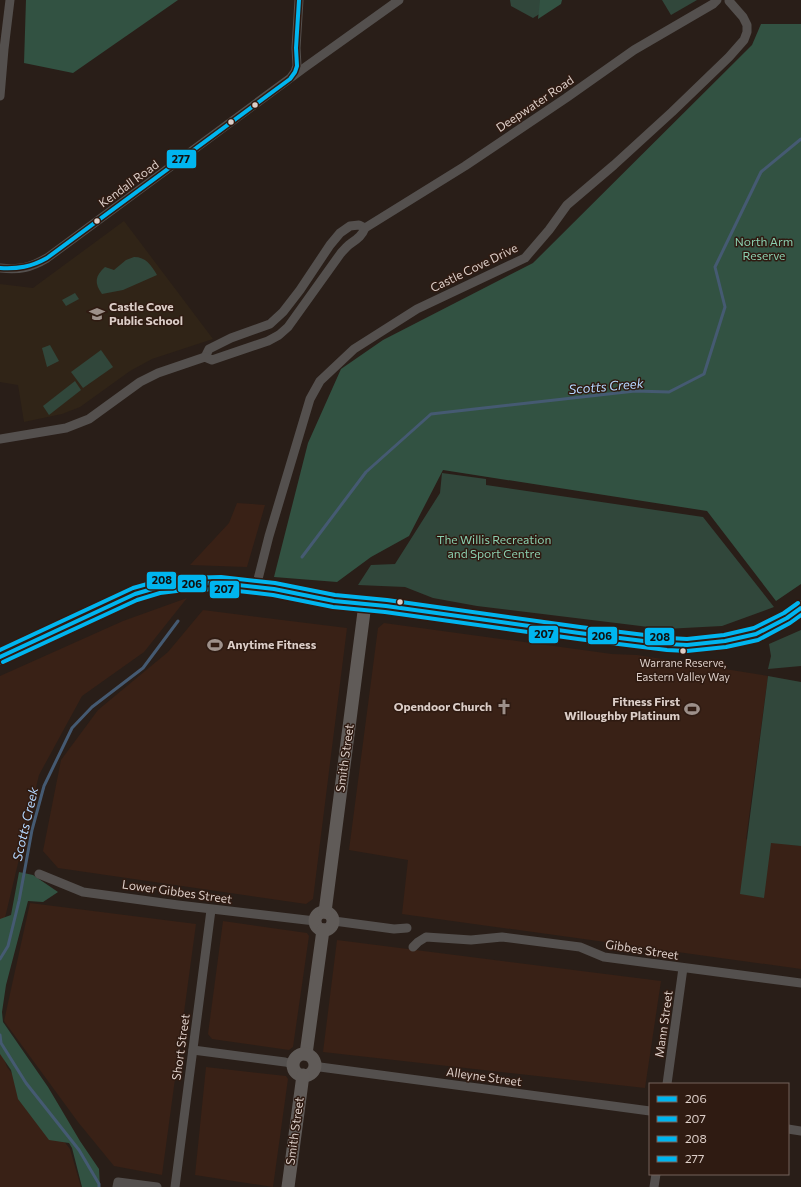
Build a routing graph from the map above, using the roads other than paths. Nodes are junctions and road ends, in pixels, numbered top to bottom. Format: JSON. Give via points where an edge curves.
{"nodes":[{"id":1,"x":10,"y":0,"type":"edge"},
{"id":2,"x":299,"y":0,"type":"edge"},
{"id":3,"x":399,"y":0,"type":"edge"},
{"id":4,"x":718,"y":0,"type":"edge"},
{"id":5,"x":729,"y":0,"type":"edge"},
{"id":6,"x":290,"y":79,"type":"junction"},
{"id":7,"x":0,"y":96,"type":"edge"},
{"id":8,"x":365,"y":228,"type":"junction"},
{"id":9,"x":0,"y":268,"type":"edge"},
{"id":10,"x":205,"y":357,"type":"junction"},
{"id":11,"x":0,"y":439,"type":"edge"},
{"id":12,"x":256,"y":587,"type":"junction"},
{"id":13,"x":365,"y":604,"type":"junction"},
{"id":14,"x":801,"y":608,"type":"edge"},
{"id":15,"x":1,"y":653,"type":"edge"},
{"id":16,"x":39,"y":874,"type":"dead end"},
{"id":17,"x":211,"y":910,"type":"junction"},
{"id":18,"x":329,"y":916,"type":"junction"},
{"id":19,"x":319,"y":925,"type":"junction"},
{"id":20,"x":407,"y":928,"type":"dead end"},
{"id":21,"x":413,"y":947,"type":"dead end"},
{"id":22,"x":683,"y":968,"type":"junction"},
{"id":23,"x":801,"y":983,"type":"edge"},
{"id":24,"x":193,"y":1050,"type":"junction"},
{"id":25,"x":306,"y":1054,"type":"junction"},
{"id":26,"x":293,"y":1064,"type":"junction"},
{"id":27,"x":314,"y":1068,"type":"junction"},
{"id":28,"x":303,"y":1075,"type":"junction"},
{"id":29,"x":668,"y":1083,"type":"edge"},
{"id":30,"x":649,"y":1111,"type":"edge"},
{"id":31,"x":789,"y":1129,"type":"edge"},
{"id":32,"x":801,"y":1130,"type":"edge"},
{"id":33,"x":656,"y":1175,"type":"edge"},
{"id":34,"x":117,"y":1187,"type":"edge"},
{"id":35,"x":157,"y":1187,"type":"edge"},
{"id":36,"x":175,"y":1187,"type":"edge"},
{"id":37,"x":288,"y":1187,"type":"edge"},
{"id":38,"x":654,"y":1187,"type":"edge"}],
"edges":[{"from":1,"to":7,"type":"street"},
{"from":2,"to":6,"type":"street","via":[[297,66]]},
{"from":3,"to":6,"type":"street","name":"Kendall Road"},
{"from":4,"to":5,"type":"street"},
{"from":4,"to":8,"type":"street","name":"Deepwater Road","via":[[634,50],[465,166]]},
{"from":5,"to":12,"type":"street","name":"Castle Cove Drive","via":[[747,25],[744,40],[672,112],[567,205],[525,258],[416,309],[354,349],[320,380],[310,399]]},
{"from":6,"to":9,"type":"street","name":"Kendall Road","via":[[47,258],[26,268]]},
{"from":8,"to":10,"type":"street","name":"Deepwater Road","via":[[359,225],[350,226],[340,233],[300,290],[270,324],[209,349]]},
{"from":8,"to":10,"type":"street","name":"Deepwater Road","via":[[363,234],[341,253],[288,327],[279,335],[268,342],[212,360]]},
{"from":10,"to":11,"type":"street","name":"Deepwater Road","via":[[140,382],[89,419],[66,428]]},
{"from":12,"to":13,"type":"main road"},
{"from":12,"to":15,"type":"main road","via":[[220,583],[160,587],[134,594]]},
{"from":13,"to":14,"type":"main road","via":[[687,645],[725,641],[756,634]]},
{"from":13,"to":18,"type":"street","name":"Smith Street"},
{"from":16,"to":17,"type":"street","name":"Lower Gibbes Street","via":[[83,892]]},
{"from":17,"to":19,"type":"street","name":"Lower Gibbes Street"},
{"from":17,"to":24,"type":"street","name":"Short Street"},
{"from":18,"to":19,"type":"street","via":[[333,924],[329,929]]},
{"from":18,"to":20,"type":"street","via":[[394,929]]},
{"from":19,"to":25,"type":"street"},
{"from":21,"to":22,"type":"street","name":"Gibbes Street","via":[[426,937],[470,940],[502,937],[580,947],[604,957]]},
{"from":22,"to":23,"type":"street","name":"Gibbes Street"},
{"from":22,"to":29,"type":"street","name":"Mann Street"},
{"from":24,"to":26,"type":"street"},
{"from":24,"to":36,"type":"street","name":"Short Street"},
{"from":25,"to":26,"type":"street","via":[[300,1054]]},
{"from":25,"to":27,"type":"street","via":[[314,1061]]},
{"from":26,"to":28,"type":"street","via":[[295,1070]]},
{"from":27,"to":28,"type":"street","via":[[310,1074]]},
{"from":27,"to":30,"type":"street","name":"Alleyne Street"},
{"from":28,"to":37,"type":"street","name":"Smith Street"},
{"from":31,"to":32,"type":"street"},
{"from":33,"to":38,"type":"street"},
{"from":34,"to":35,"type":"street","via":[[118,1182]]}]}
